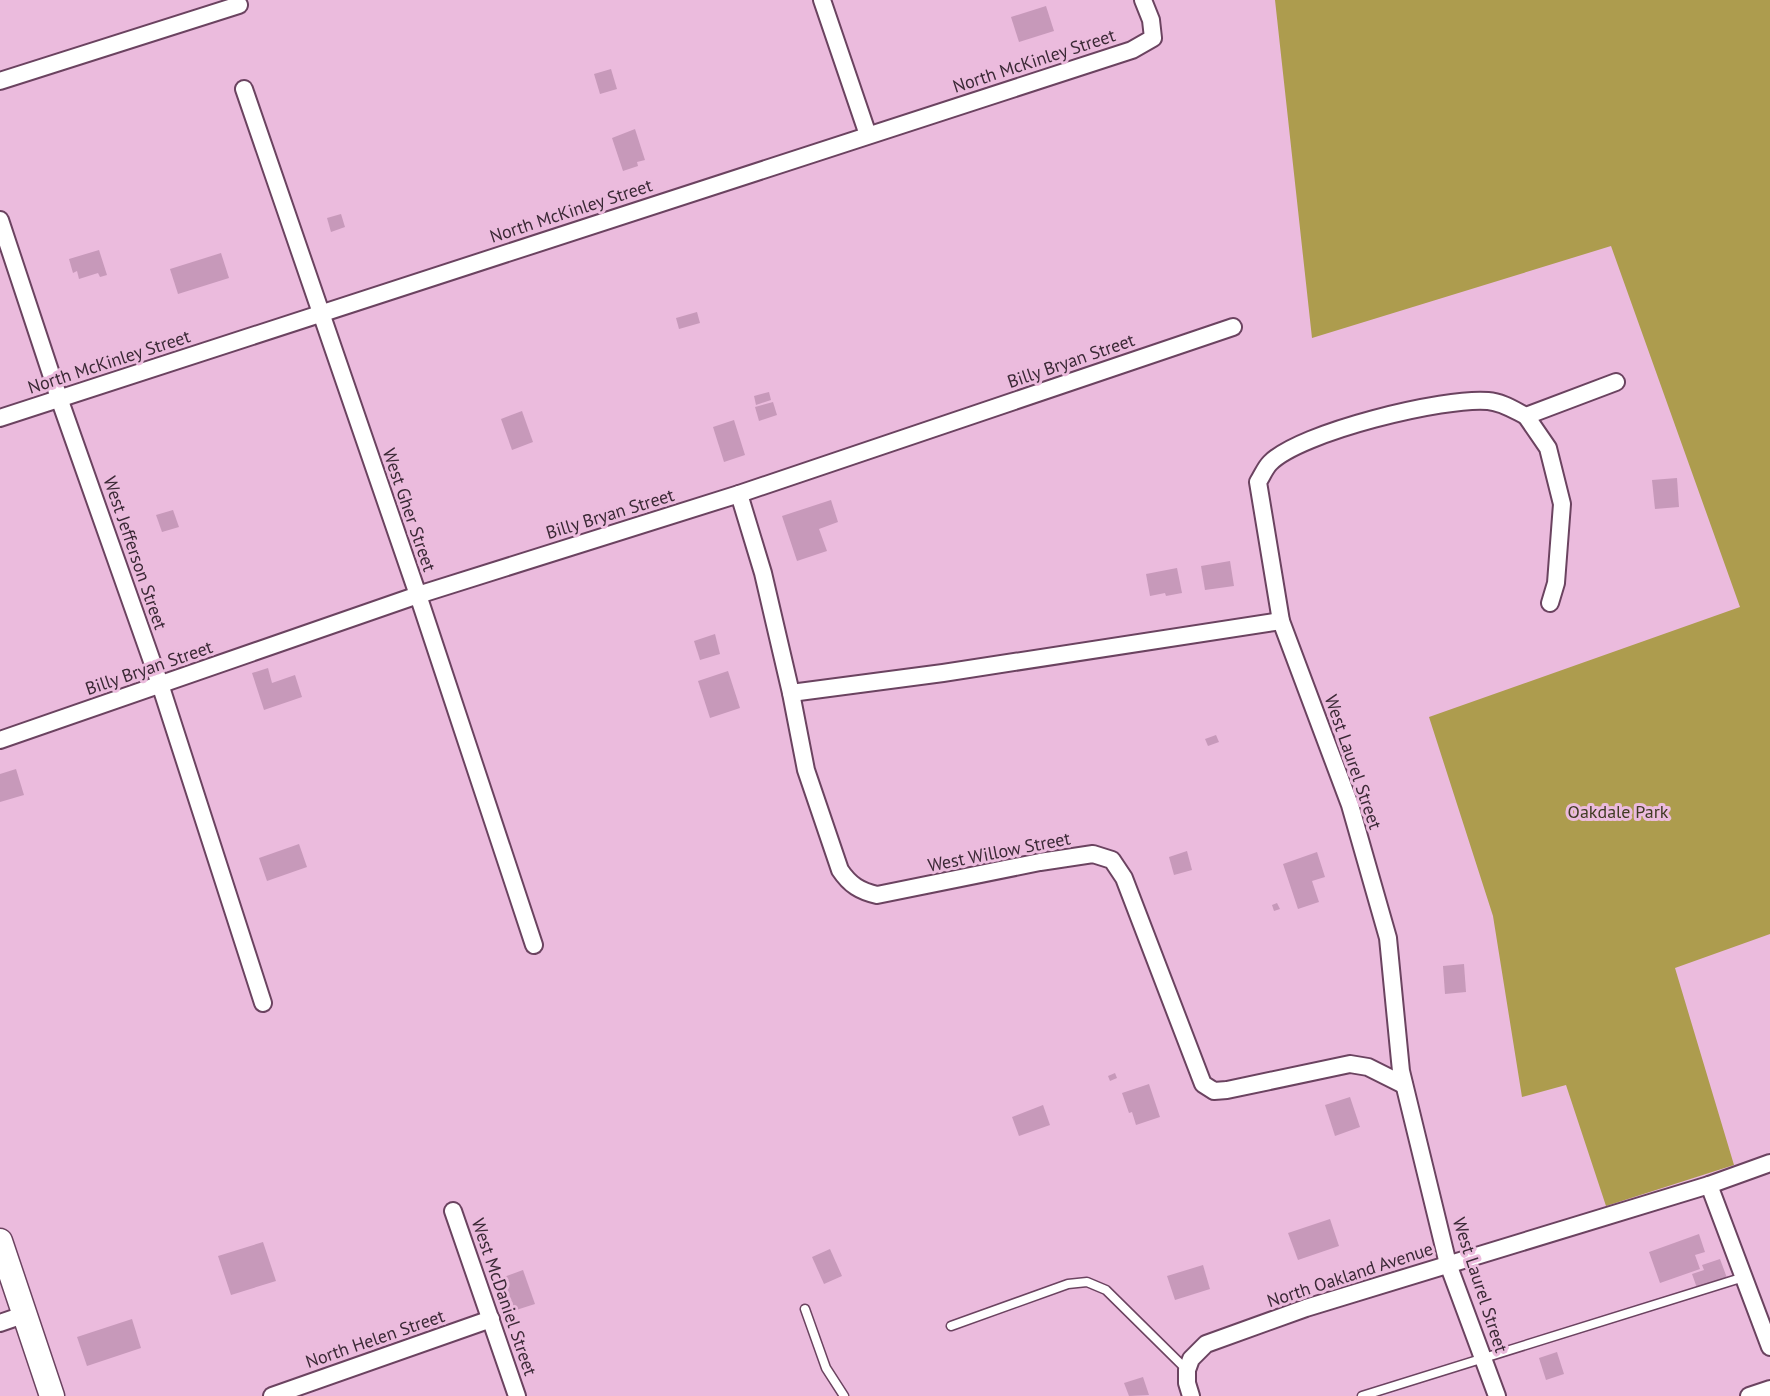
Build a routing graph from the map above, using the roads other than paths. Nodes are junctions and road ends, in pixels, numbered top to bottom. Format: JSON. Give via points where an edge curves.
{"nodes":[{"id":1,"x":822,"y":0,"type":"edge"},
{"id":2,"x":1143,"y":0,"type":"edge"},
{"id":3,"x":239,"y":5,"type":"dead end"},
{"id":4,"x":0,"y":81,"type":"edge"},
{"id":5,"x":244,"y":89,"type":"dead end"},
{"id":6,"x":868,"y":135,"type":"junction"},
{"id":7,"x":0,"y":220,"type":"edge"},
{"id":8,"x":320,"y":314,"type":"junction"},
{"id":9,"x":1233,"y":327,"type":"dead end"},
{"id":10,"x":1616,"y":382,"type":"dead end"},
{"id":11,"x":59,"y":398,"type":"junction"},
{"id":12,"x":1526,"y":416,"type":"junction"},
{"id":13,"x":0,"y":417,"type":"edge"},
{"id":14,"x":739,"y":494,"type":"junction"},
{"id":15,"x":418,"y":595,"type":"junction"},
{"id":16,"x":1550,"y":603,"type":"dead end"},
{"id":17,"x":1281,"y":621,"type":"junction"},
{"id":18,"x":160,"y":684,"type":"junction"},
{"id":19,"x":792,"y":693,"type":"junction"},
{"id":20,"x":0,"y":740,"type":"edge"},
{"id":21,"x":534,"y":945,"type":"dead end"},
{"id":22,"x":263,"y":1003,"type":"dead end"},
{"id":23,"x":1404,"y":1085,"type":"junction"},
{"id":24,"x":1770,"y":1163,"type":"edge"},
{"id":25,"x":1709,"y":1185,"type":"junction"},
{"id":26,"x":453,"y":1211,"type":"dead end"},
{"id":27,"x":0,"y":1241,"type":"edge"},
{"id":28,"x":1448,"y":1264,"type":"junction"},
{"id":29,"x":1744,"y":1277,"type":"junction"},
{"id":30,"x":805,"y":1309,"type":"dead end"},
{"id":31,"x":26,"y":1314,"type":"junction"},
{"id":32,"x":491,"y":1319,"type":"junction"},
{"id":33,"x":0,"y":1323,"type":"edge"},
{"id":34,"x":951,"y":1326,"type":"dead end"},
{"id":35,"x":1770,"y":1347,"type":"edge"},
{"id":36,"x":1483,"y":1358,"type":"junction"},
{"id":37,"x":1187,"y":1370,"type":"junction"},
{"id":38,"x":1770,"y":1389,"type":"edge"},
{"id":39,"x":52,"y":1396,"type":"edge"},
{"id":40,"x":272,"y":1396,"type":"edge"},
{"id":41,"x":517,"y":1396,"type":"edge"},
{"id":42,"x":844,"y":1396,"type":"edge"},
{"id":43,"x":1191,"y":1396,"type":"edge"},
{"id":44,"x":1362,"y":1396,"type":"edge"},
{"id":45,"x":1497,"y":1396,"type":"edge"},
{"id":46,"x":1749,"y":1396,"type":"edge"}],
"edges":[{"from":1,"to":6,"type":"street"},
{"from":2,"to":6,"type":"street","name":"North McKinley Street","via":[[1153,38],[1132,50]]},
{"from":3,"to":4,"type":"street"},
{"from":5,"to":8,"type":"street","name":"West Gher Street"},
{"from":6,"to":8,"type":"street","name":"North McKinley Street"},
{"from":7,"to":11,"type":"street","name":"West Jefferson Street"},
{"from":8,"to":11,"type":"street","name":"North McKinley Street"},
{"from":8,"to":15,"type":"street","name":"West Gher Street"},
{"from":9,"to":14,"type":"street","name":"Billy Bryan Street"},
{"from":10,"to":12,"type":"street"},
{"from":11,"to":13,"type":"street","name":"North McKinley Street"},
{"from":11,"to":18,"type":"street","name":"West Jefferson Street"},
{"from":12,"to":16,"type":"street","via":[[1548,448],[1562,504],[1556,583]]},
{"from":12,"to":17,"type":"street","name":"West Laurel Street","via":[[1505,405],[1467,400],[1329,431],[1286,451],[1269,464],[1258,482]]},
{"from":14,"to":15,"type":"street","name":"Billy Bryan Street"},
{"from":14,"to":19,"type":"street","name":"West Willow Street"},
{"from":15,"to":18,"type":"street","name":"Billy Bryan Street"},
{"from":15,"to":21,"type":"street","name":"West Gher Street"},
{"from":17,"to":19,"type":"street"},
{"from":17,"to":23,"type":"street","name":"West Laurel Street","via":[[1350,805],[1388,938]]},
{"from":18,"to":20,"type":"street","name":"Billy Bryan Street"},
{"from":18,"to":22,"type":"street","name":"West Jefferson Street"},
{"from":19,"to":23,"type":"street","name":"West Willow Street","via":[[806,770],[840,870],[860,891],[878,895],[1093,854],[1112,860],[1124,878],[1203,1084],[1214,1091],[1227,1090],[1350,1064],[1368,1067]]},
{"from":23,"to":28,"type":"street","name":"West Laurel Street"},
{"from":24,"to":25,"type":"street","name":"North Oakland Avenue"},
{"from":25,"to":28,"type":"street","name":"North Oakland Avenue"},
{"from":25,"to":29,"type":"street"},
{"from":26,"to":32,"type":"street","name":"West McDaniel Street"},
{"from":27,"to":31,"type":"street"},
{"from":28,"to":36,"type":"street","name":"West Laurel Street"},
{"from":28,"to":37,"type":"street","name":"North Oakland Avenue","via":[[1206,1344],[1191,1359]]},
{"from":29,"to":35,"type":"street"},
{"from":29,"to":36,"type":"lane"},
{"from":30,"to":42,"type":"lane","via":[[826,1368]]},
{"from":31,"to":33,"type":"street"},
{"from":31,"to":39,"type":"street"},
{"from":32,"to":40,"type":"street","name":"North Helen Street"},
{"from":32,"to":41,"type":"street","name":"West McDaniel Street"},
{"from":34,"to":37,"type":"lane","via":[[1068,1284],[1087,1282],[1107,1290]]},
{"from":36,"to":44,"type":"lane"},
{"from":36,"to":45,"type":"street","name":"West Laurel Street"},
{"from":37,"to":43,"type":"street"},
{"from":38,"to":46,"type":"street"}]}
